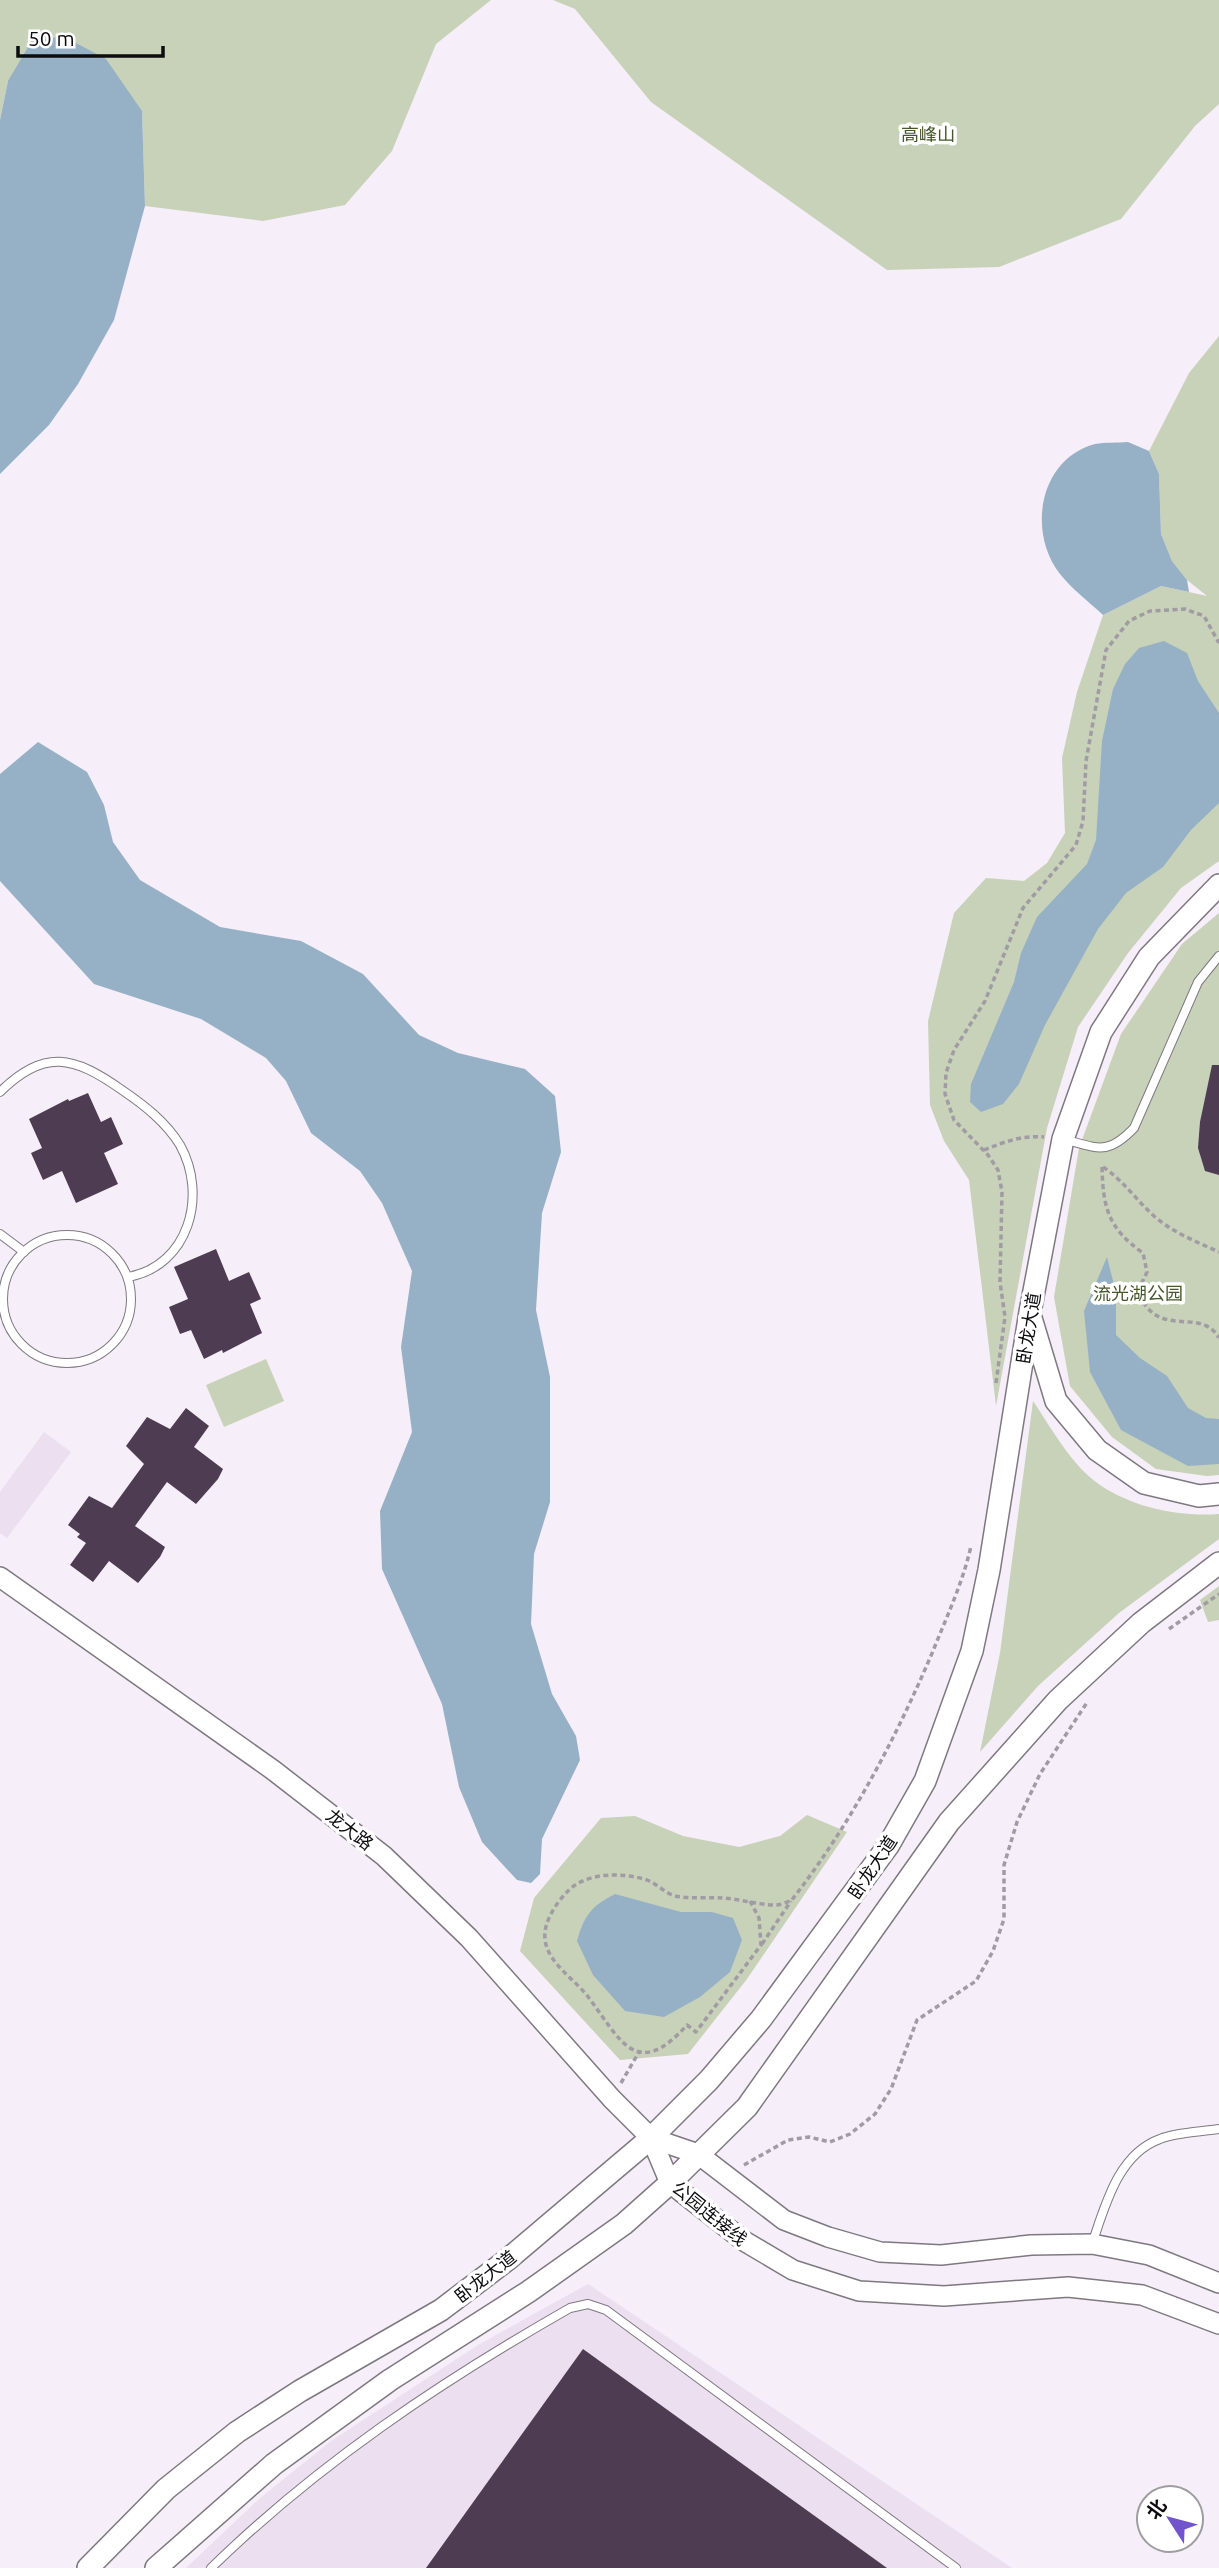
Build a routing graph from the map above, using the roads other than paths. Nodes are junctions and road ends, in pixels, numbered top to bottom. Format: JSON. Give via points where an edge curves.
{"nodes":[{"id":1,"x":1216,"y":888,"type":"edge"},
{"id":2,"x":1219,"y":957,"type":"edge"},
{"id":3,"x":0,"y":1092,"type":"edge"},
{"id":4,"x":1063,"y":1139,"type":"junction"},
{"id":5,"x":0,"y":1234,"type":"edge"},
{"id":6,"x":24,"y":1252,"type":"junction"},
{"id":7,"x":128,"y":1277,"type":"junction"},
{"id":8,"x":1030,"y":1312,"type":"junction"},
{"id":9,"x":1219,"y":1494,"type":"edge"},
{"id":10,"x":1219,"y":1563,"type":"edge"},
{"id":11,"x":0,"y":1577,"type":"edge"},
{"id":12,"x":1219,"y":2129,"type":"edge"},
{"id":13,"x":651,"y":2138,"type":"junction"},
{"id":14,"x":698,"y":2154,"type":"junction"},
{"id":15,"x":670,"y":2183,"type":"junction"},
{"id":16,"x":1091,"y":2244,"type":"junction"},
{"id":17,"x":1219,"y":2283,"type":"edge"},
{"id":18,"x":1219,"y":2324,"type":"edge"},
{"id":19,"x":88,"y":2568,"type":"edge"},
{"id":20,"x":156,"y":2568,"type":"edge"},
{"id":21,"x":211,"y":2568,"type":"edge"},
{"id":22,"x":956,"y":2568,"type":"edge"}],
"edges":[{"from":1,"to":4,"type":"main road","name":"卧龙大道","via":[[1149,957],[1101,1032]]},
{"from":2,"to":4,"type":"lane","via":[[1198,982],[1134,1128],[1117,1145],[1099,1148]]},
{"from":3,"to":7,"type":"lane","via":[[16,1076],[39,1064],[79,1064],[127,1093],[173,1135],[191,1178],[188,1228],[165,1261]]},
{"from":4,"to":8,"type":"main road","name":"卧龙大道"},
{"from":5,"to":6,"type":"lane"},
{"from":6,"to":7,"type":"lane","via":[[55,1236],[81,1236],[106,1247]]},
{"from":6,"to":7,"type":"lane","via":[[6,1279],[6,1319],[29,1352],[54,1362],[93,1359],[115,1343],[132,1306]]},
{"from":8,"to":9,"type":"main road","via":[[1056,1401],[1097,1450],[1144,1483],[1199,1496]]},
{"from":8,"to":13,"type":"main road","name":"卧龙大道","via":[[972,1651],[925,1782],[888,1846],[785,1988],[709,2080]]},
{"from":10,"to":14,"type":"main road","name":"卧龙大道","via":[[1141,1623],[1058,1700],[949,1822],[747,2107]]},
{"from":11,"to":13,"type":"street","name":"龙大路","via":[[273,1770],[384,1856],[469,1938]]},
{"from":12,"to":16,"type":"lane","via":[[1159,2139],[1128,2162]]},
{"from":13,"to":14,"type":"street"},
{"from":13,"to":15,"type":"street","name":"公园连接线"},
{"from":13,"to":19,"type":"main road","name":"卧龙大道","via":[[441,2310],[237,2432],[166,2489]]},
{"from":14,"to":15,"type":"main road","name":"卧龙大道"},
{"from":14,"to":16,"type":"street","via":[[784,2220],[880,2252],[941,2255]]},
{"from":15,"to":18,"type":"street","name":"公园连接线","via":[[744,2241],[793,2270],[859,2291],[944,2296],[1068,2287],[1142,2295]]},
{"from":15,"to":20,"type":"main road","name":"卧龙大道","via":[[614,2232],[390,2380],[274,2464]]},
{"from":16,"to":17,"type":"street","via":[[1149,2255]]},
{"from":21,"to":22,"type":"lane","via":[[343,2453],[419,2399],[570,2308],[588,2304],[606,2310]]}]}
